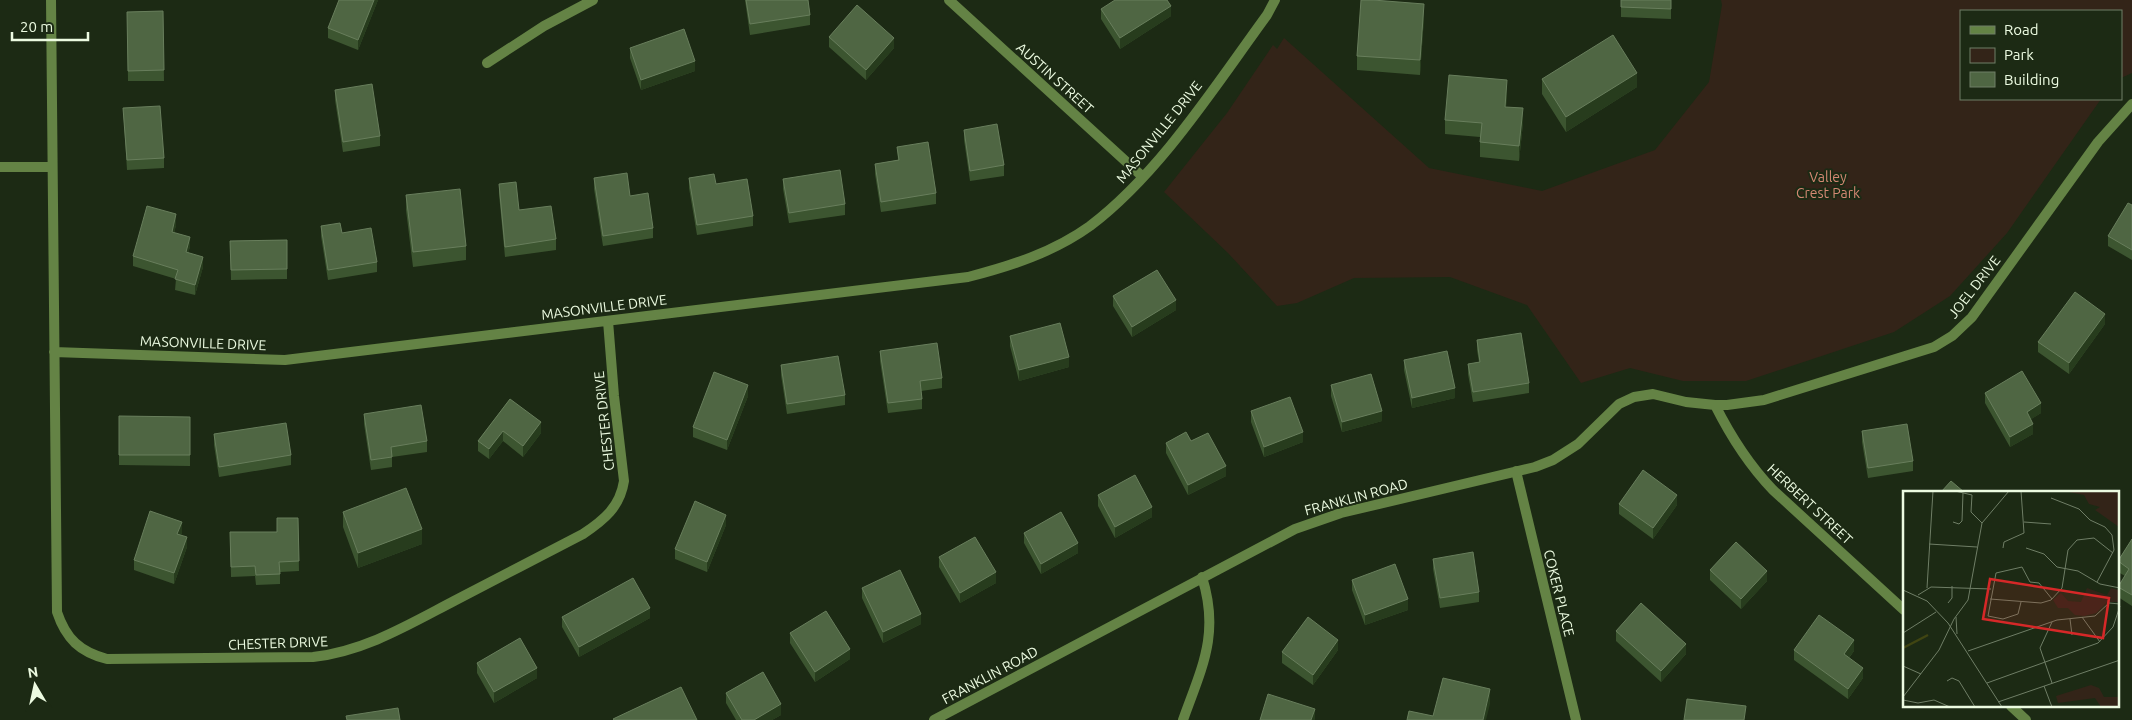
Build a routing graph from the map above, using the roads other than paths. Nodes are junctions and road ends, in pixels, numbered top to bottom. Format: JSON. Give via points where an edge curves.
{"nodes":[{"id":1,"x":51,"y":0,"type":"edge"},
{"id":2,"x":593,"y":0,"type":"edge"},
{"id":3,"x":949,"y":0,"type":"edge"},
{"id":4,"x":1275,"y":0,"type":"edge"},
{"id":5,"x":487,"y":63,"type":"dead end"},
{"id":6,"x":2132,"y":104,"type":"edge"},
{"id":7,"x":0,"y":167,"type":"edge"},
{"id":8,"x":52,"y":167,"type":"junction"},
{"id":9,"x":1143,"y":177,"type":"junction"},
{"id":10,"x":608,"y":321,"type":"junction"},
{"id":11,"x":54,"y":352,"type":"junction"},
{"id":12,"x":1715,"y":405,"type":"junction"},
{"id":13,"x":1516,"y":472,"type":"junction"},
{"id":14,"x":1202,"y":577,"type":"junction"},
{"id":15,"x":1903,"y":609,"type":"edge"},
{"id":16,"x":2013,"y":708,"type":"edge"},
{"id":17,"x":934,"y":720,"type":"edge"},
{"id":18,"x":1183,"y":720,"type":"edge"},
{"id":19,"x":1576,"y":720,"type":"edge"},
{"id":20,"x":2026,"y":720,"type":"edge"}],
"edges":[{"from":1,"to":8,"type":"street"},
{"from":2,"to":5,"type":"street","via":[[544,26]]},
{"from":3,"to":9,"type":"street","name":"AUSTIN STREET"},
{"from":4,"to":9,"type":"street","name":"MASONVILLE DRIVE","via":[[1256,31]]},
{"from":6,"to":12,"type":"street","name":"JOEL DRIVE","via":[[2098,142],[1972,317],[1952,336],[1934,347],[1764,400]]},
{"from":7,"to":8,"type":"street"},
{"from":8,"to":11,"type":"street"},
{"from":9,"to":10,"type":"street","name":"MASONVILLE DRIVE","via":[[1089,226],[1055,247],[1009,266],[968,277]]},
{"from":10,"to":11,"type":"street","name":"MASONVILLE DRIVE","via":[[284,360]]},
{"from":10,"to":11,"type":"street","name":"CHESTER DRIVE","via":[[624,474],[622,490],[613,511],[583,534],[401,629],[366,646],[336,655],[313,657],[107,659],[92,655],[74,643],[62,627],[58,612]]},
{"from":12,"to":13,"type":"street","name":"FRANKLIN ROAD","via":[[1653,394],[1634,397],[1619,404],[1578,444],[1553,460]]},
{"from":12,"to":15,"type":"street","name":"HERBERT STREET","via":[[1732,439],[1754,470]]},
{"from":13,"to":14,"type":"street","name":"FRANKLIN ROAD","via":[[1340,513],[1295,529]]},
{"from":13,"to":19,"type":"street","name":"COKER PLACE"},
{"from":14,"to":17,"type":"street","name":"FRANKLIN ROAD"},
{"from":14,"to":18,"type":"street","via":[[1211,621],[1208,652]]},
{"from":16,"to":20,"type":"street"}]}
